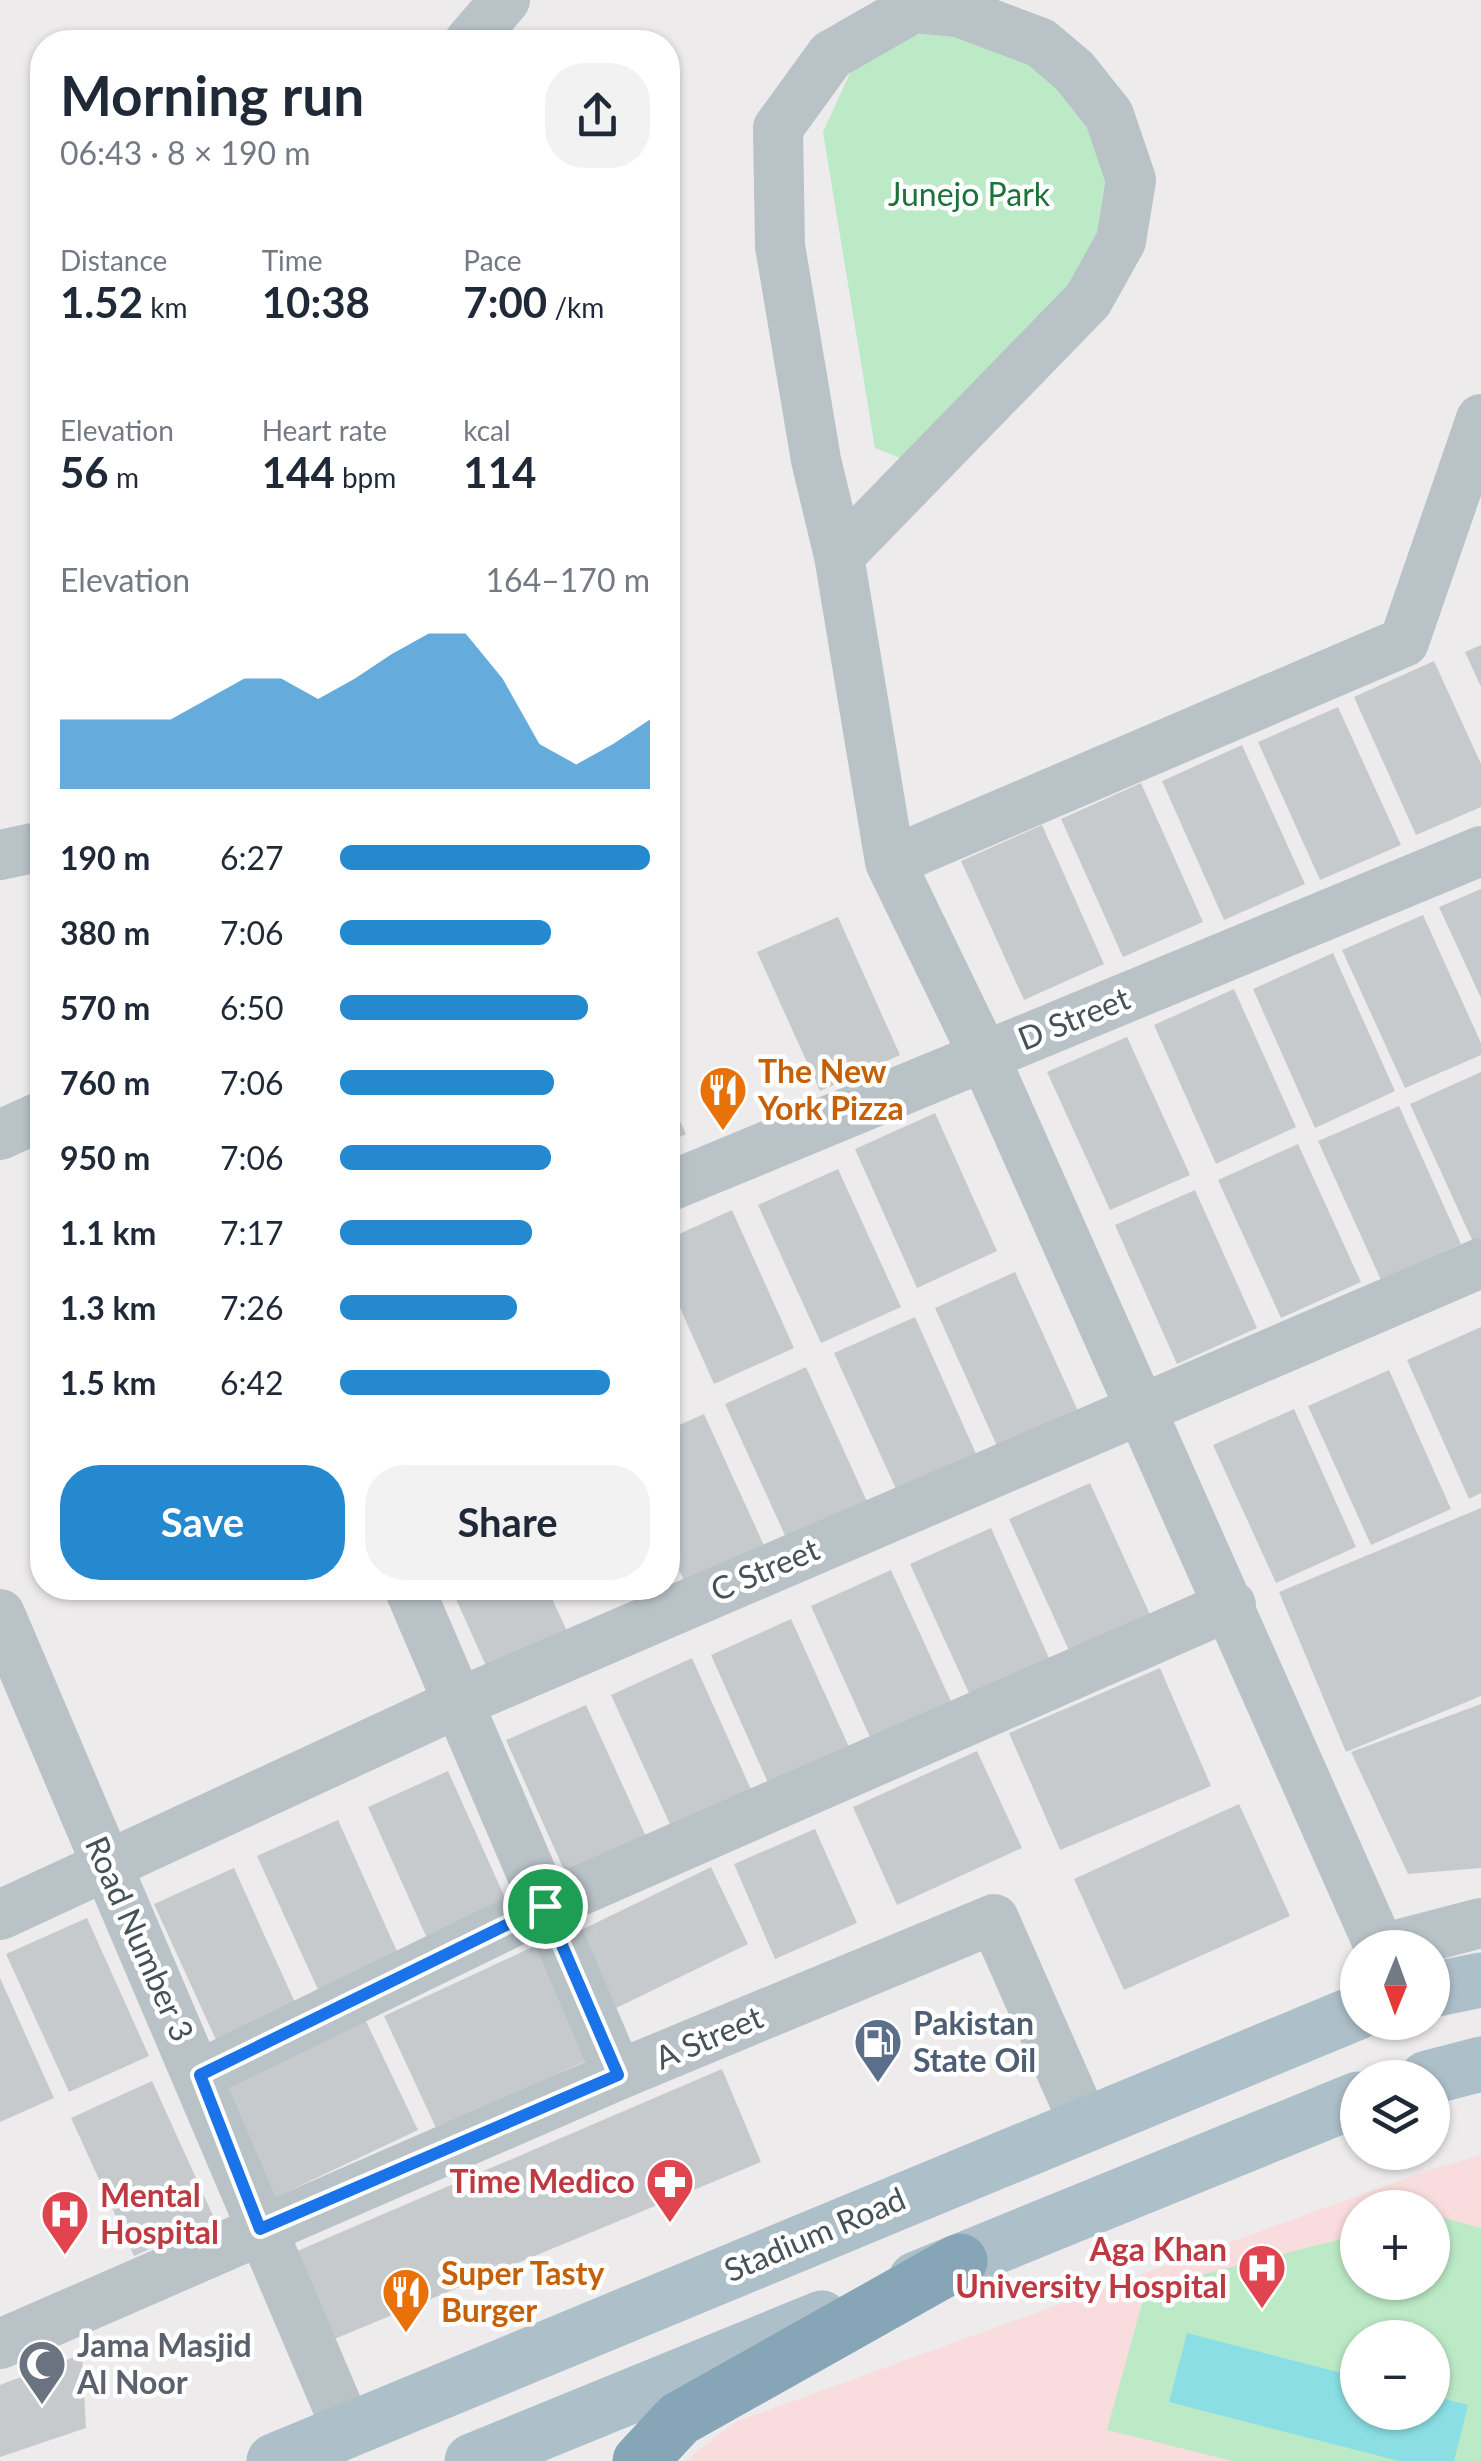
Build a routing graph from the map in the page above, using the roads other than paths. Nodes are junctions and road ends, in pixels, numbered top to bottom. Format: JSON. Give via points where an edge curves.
{"nodes":[{"id":1,"x":506,"y":0,"type":"edge"},
{"id":2,"x":913,"y":4,"type":"edge"},
{"id":3,"x":480,"y":30,"type":"edge"},
{"id":4,"x":1481,"y":419,"type":"edge"},
{"id":5,"x":839,"y":556,"type":"junction"},
{"id":6,"x":30,"y":849,"type":"edge"},
{"id":7,"x":1481,"y":851,"type":"edge"},
{"id":8,"x":0,"y":855,"type":"edge"},
{"id":9,"x":890,"y":862,"type":"junction"},
{"id":10,"x":984,"y":1056,"type":"junction"},
{"id":11,"x":30,"y":1121,"type":"edge"},
{"id":12,"x":0,"y":1135,"type":"edge"},
{"id":13,"x":680,"y":1182,"type":"edge"},
{"id":14,"x":1481,"y":1263,"type":"edge"},
{"id":15,"x":1142,"y":1408,"type":"junction"},
{"id":16,"x":414,"y":1600,"type":"edge"},
{"id":17,"x":1230,"y":1605,"type":"junction"},
{"id":18,"x":0,"y":1614,"type":"edge"},
{"id":19,"x":458,"y":1703,"type":"junction"},
{"id":20,"x":106,"y":1866,"type":"junction"},
{"id":21,"x":545,"y":1906,"type":"junction"},
{"id":22,"x":0,"y":1916,"type":"edge"},
{"id":23,"x":1481,"y":1924,"type":"edge"},
{"id":24,"x":1374,"y":1930,"type":"edge"},
{"id":25,"x":1450,"y":1932,"type":"edge"},
{"id":26,"x":1481,"y":1980,"type":"edge"},
{"id":27,"x":1450,"y":1986,"type":"edge"},
{"id":28,"x":1340,"y":2019,"type":"edge"},
{"id":29,"x":1481,"y":2064,"type":"edge"},
{"id":30,"x":1450,"y":2072,"type":"edge"},
{"id":31,"x":200,"y":2075,"type":"junction"},
{"id":32,"x":618,"y":2075,"type":"junction"},
{"id":33,"x":1340,"y":2106,"type":"edge"},
{"id":34,"x":1084,"y":2123,"type":"junction"},
{"id":35,"x":260,"y":2229,"type":"junction"},
{"id":36,"x":960,"y":2261,"type":"junction"},
{"id":37,"x":0,"y":2344,"type":"edge"},
{"id":38,"x":347,"y":2429,"type":"junction"},
{"id":39,"x":274,"y":2461,"type":"edge"},
{"id":40,"x":472,"y":2461,"type":"edge"},
{"id":41,"x":640,"y":2461,"type":"edge"}],
"edges":[{"from":1,"to":3,"type":"street"},
{"from":2,"to":5,"type":"street","via":[[831,56],[778,128],[780,246]]},
{"from":2,"to":5,"type":"street","via":[[959,12],[1041,43],[1074,71],[1108,116],[1131,180],[1121,241],[1088,300]]},
{"from":4,"to":9,"type":"street","via":[[1404,642]]},
{"from":5,"to":9,"type":"street"},
{"from":6,"to":8,"type":"street"},
{"from":7,"to":10,"type":"street","name":"D Street"},
{"from":9,"to":10,"type":"street"},
{"from":10,"to":13,"type":"street","name":"D Street"},
{"from":10,"to":15,"type":"street"},
{"from":11,"to":12,"type":"street"},
{"from":14,"to":15,"type":"street","name":"C Street"},
{"from":15,"to":17,"type":"street"},
{"from":15,"to":19,"type":"street","name":"C Street"},
{"from":16,"to":19,"type":"street"},
{"from":17,"to":21,"type":"street"},
{"from":17,"to":24,"type":"street"},
{"from":18,"to":20,"type":"street","name":"Road Number 3"},
{"from":19,"to":20,"type":"street","name":"C Street"},
{"from":19,"to":21,"type":"street"},
{"from":20,"to":22,"type":"street","name":"C Street"},
{"from":20,"to":31,"type":"street","name":"Road Number 3"},
{"from":21,"to":31,"type":"street"},
{"from":21,"to":32,"type":"street"},
{"from":23,"to":25,"type":"street"},
{"from":26,"to":27,"type":"main road"},
{"from":28,"to":34,"type":"main road","name":"Stadium Road"},
{"from":29,"to":30,"type":"main road"},
{"from":31,"to":35,"type":"street","name":"Road Number 3"},
{"from":32,"to":34,"type":"street","name":"A Street","via":[[994,1919]]},
{"from":32,"to":35,"type":"street","name":"A Street"},
{"from":33,"to":36,"type":"main road"},
{"from":34,"to":38,"type":"main road","name":"Stadium Road"},
{"from":35,"to":37,"type":"street","name":"A Street"},
{"from":35,"to":38,"type":"street","name":"Road Number 3"},
{"from":36,"to":40,"type":"main road"},
{"from":36,"to":41,"type":"highway","via":[[679,2419]]},
{"from":38,"to":39,"type":"main road","name":"Stadium Road"}]}
